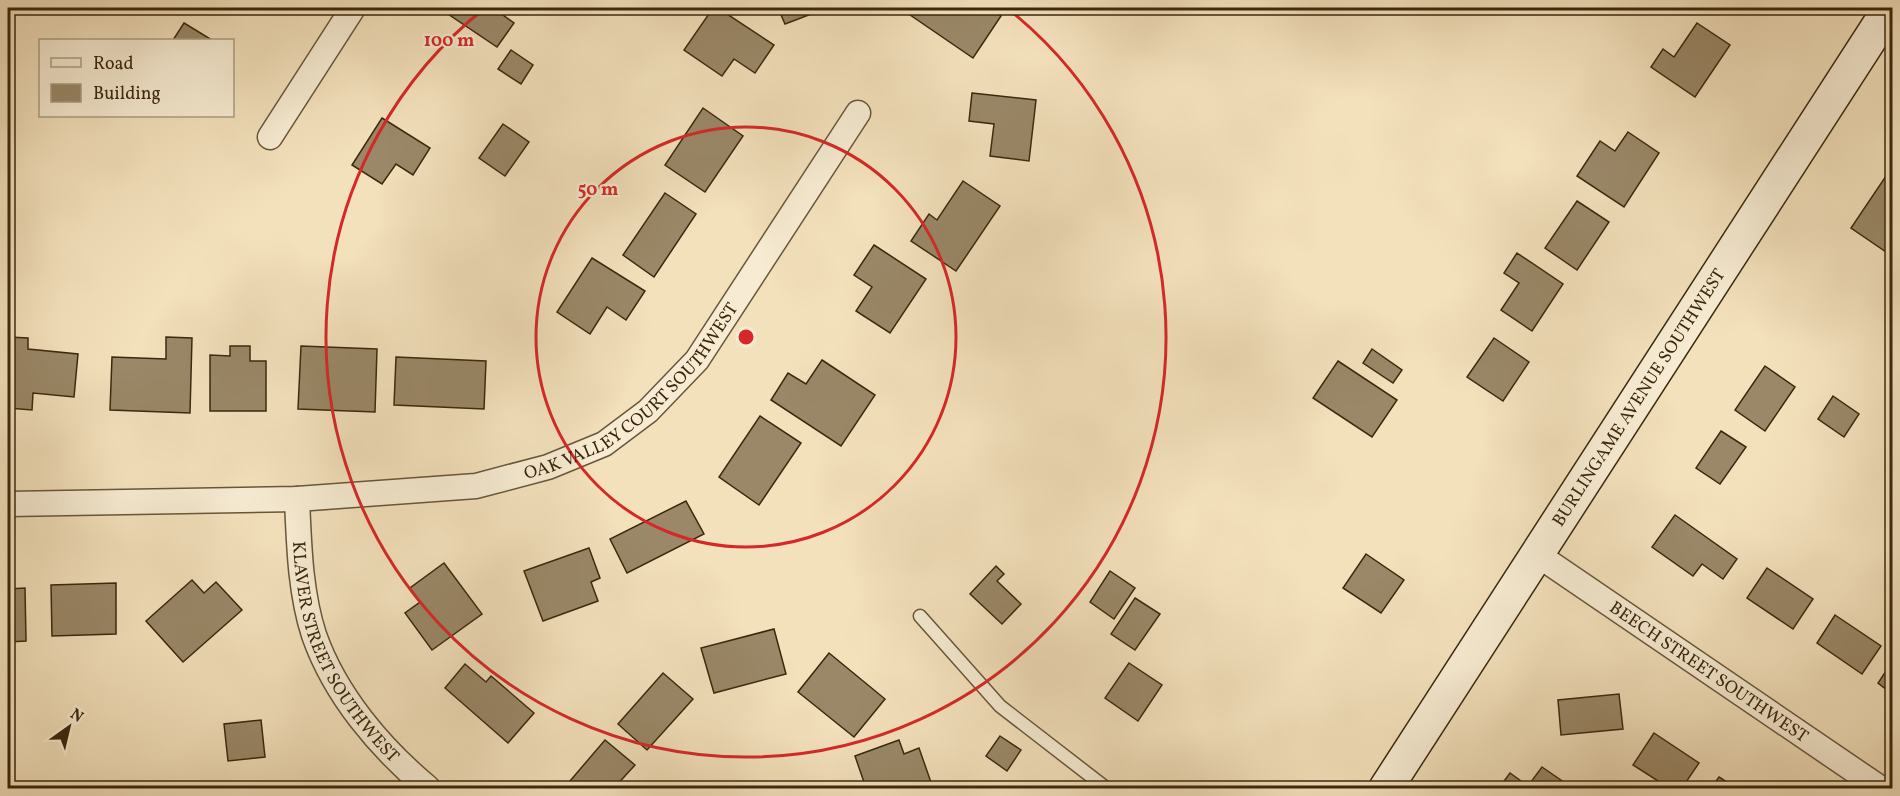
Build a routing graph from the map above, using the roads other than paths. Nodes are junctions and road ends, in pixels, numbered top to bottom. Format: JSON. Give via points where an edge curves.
{"nodes":[{"id":1,"x":353,"y":8,"type":"edge"},
{"id":2,"x":1890,"y":8,"type":"edge"},
{"id":3,"x":858,"y":113,"type":"dead end"},
{"id":4,"x":270,"y":137,"type":"dead end"},
{"id":5,"x":297,"y":499,"type":"junction"},
{"id":6,"x":8,"y":504,"type":"edge"},
{"id":7,"x":1538,"y":555,"type":"junction"},
{"id":8,"x":920,"y":616,"type":"dead end"},
{"id":9,"x":428,"y":789,"type":"edge"},
{"id":10,"x":1106,"y":789,"type":"edge"},
{"id":11,"x":1386,"y":789,"type":"edge"},
{"id":12,"x":1880,"y":789,"type":"edge"}],
"edges":[{"from":1,"to":4,"type":"street"},
{"from":2,"to":7,"type":"street","name":"BURLINGAME AVENUE SOUTHWEST"},
{"from":3,"to":5,"type":"street","name":"OAK VALLEY COURT SOUTHWEST","via":[[697,360],[648,411],[604,444],[548,467],[476,486]]},
{"from":5,"to":6,"type":"street","name":"OAK VALLEY COURT SOUTHWEST"},
{"from":5,"to":9,"type":"street","name":"KLAVER STREET SOUTHWEST","via":[[301,573],[314,635],[346,698],[400,765]]},
{"from":7,"to":11,"type":"street","name":"BURLINGAME AVENUE SOUTHWEST"},
{"from":7,"to":12,"type":"street","name":"BEECH STREET SOUTHWEST"},
{"from":8,"to":10,"type":"lane","via":[[1000,706]]}]}
